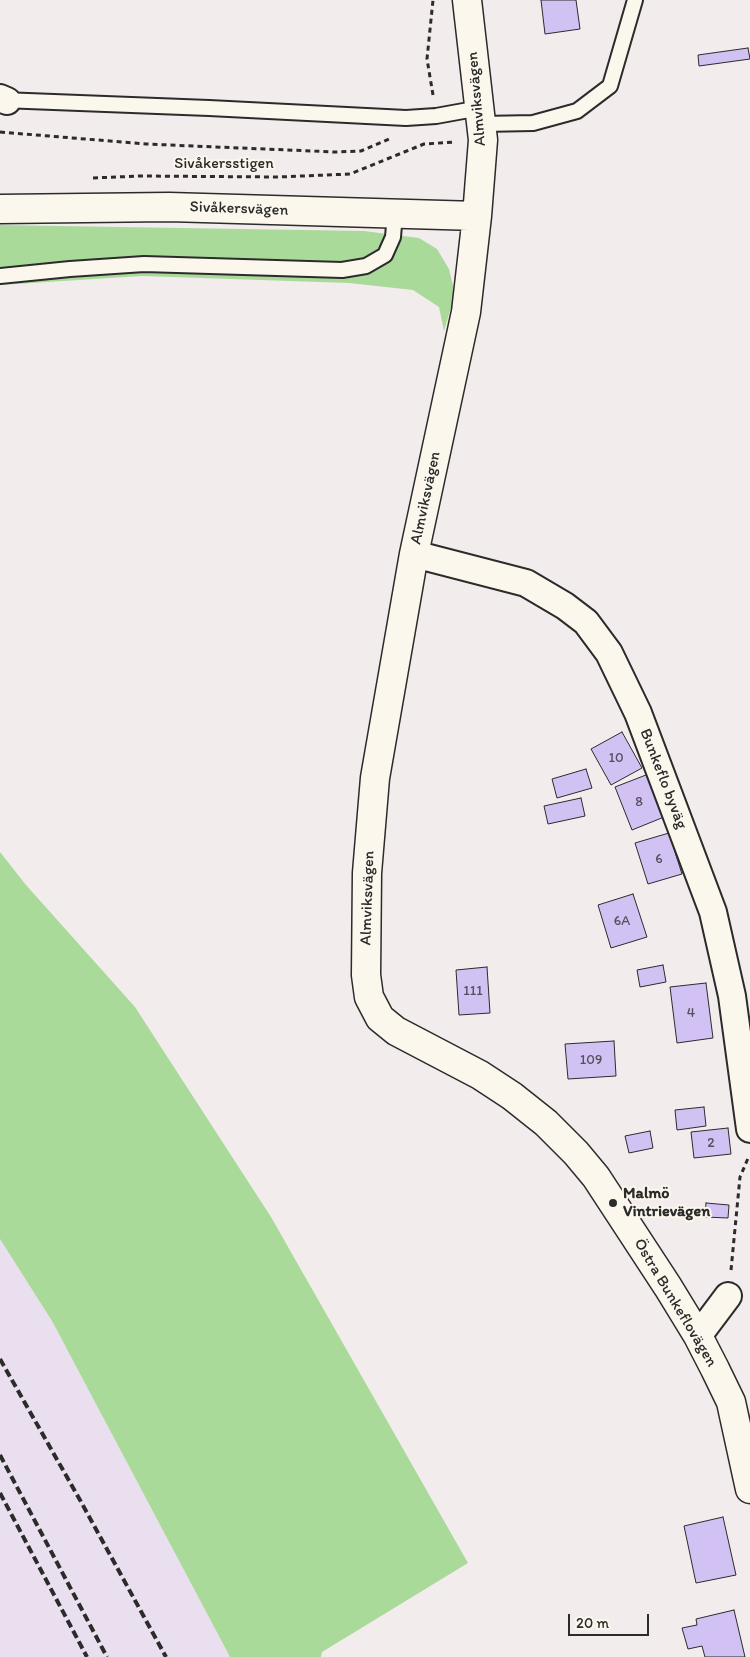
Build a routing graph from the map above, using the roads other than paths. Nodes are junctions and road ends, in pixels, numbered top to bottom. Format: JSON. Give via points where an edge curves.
{"nodes":[{"id":1,"x":467,"y":0,"type":"edge"},
{"id":2,"x":635,"y":0,"type":"edge"},
{"id":3,"x":2,"y":99,"type":"edge"},
{"id":4,"x":481,"y":116,"type":"junction"},
{"id":5,"x":0,"y":209,"type":"edge"},
{"id":6,"x":395,"y":214,"type":"junction"},
{"id":7,"x":478,"y":216,"type":"junction"},
{"id":8,"x":0,"y":276,"type":"edge"},
{"id":9,"x":414,"y":554,"type":"junction"},
{"id":10,"x":369,"y":997,"type":"joint"},
{"id":11,"x":750,"y":1129,"type":"edge"},
{"id":12,"x":728,"y":1296,"type":"road end"},
{"id":13,"x":698,"y":1336,"type":"junction"},
{"id":14,"x":744,"y":1432,"type":"edge"},
{"id":15,"x":750,"y":1489,"type":"edge"}],
"edges":[{"from":1,"to":4,"type":"street","name":"Almviksvägen"},
{"from":2,"to":4,"type":"lane","via":[[610,86],[577,111],[533,123]]},
{"from":3,"to":4,"type":"lane","via":[[406,118]]},
{"from":4,"to":7,"type":"street","name":"Almviksvägen","via":[[483,140]]},
{"from":5,"to":6,"type":"street","name":"Sivåkersvägen","via":[[169,207]]},
{"from":6,"to":7,"type":"street","name":"Sivåkersvägen"},
{"from":6,"to":8,"type":"lane","via":[[393,238],[385,255],[366,266],[342,270],[144,264]]},
{"from":7,"to":9,"type":"street","name":"Almviksvägen","via":[[466,312]]},
{"from":9,"to":10,"type":"street","name":"Almviksvägen","via":[[375,778],[367,873],[366,975]]},
{"from":9,"to":11,"type":"street","name":"Bunkeflo byväg","via":[[526,583],[586,622],[609,653],[638,713],[713,912],[732,996]]},
{"from":10,"to":13,"type":"street","name":"Östra Bunkeflovägen","via":[[380,1018],[396,1031],[480,1075],[512,1096],[576,1153],[596,1177]]},
{"from":12,"to":13,"type":"street"},
{"from":13,"to":14,"type":"street","name":"Östra Bunkeflovägen"},
{"from":14,"to":15,"type":"street","name":"Östra Bunkeflovägen"}]}
